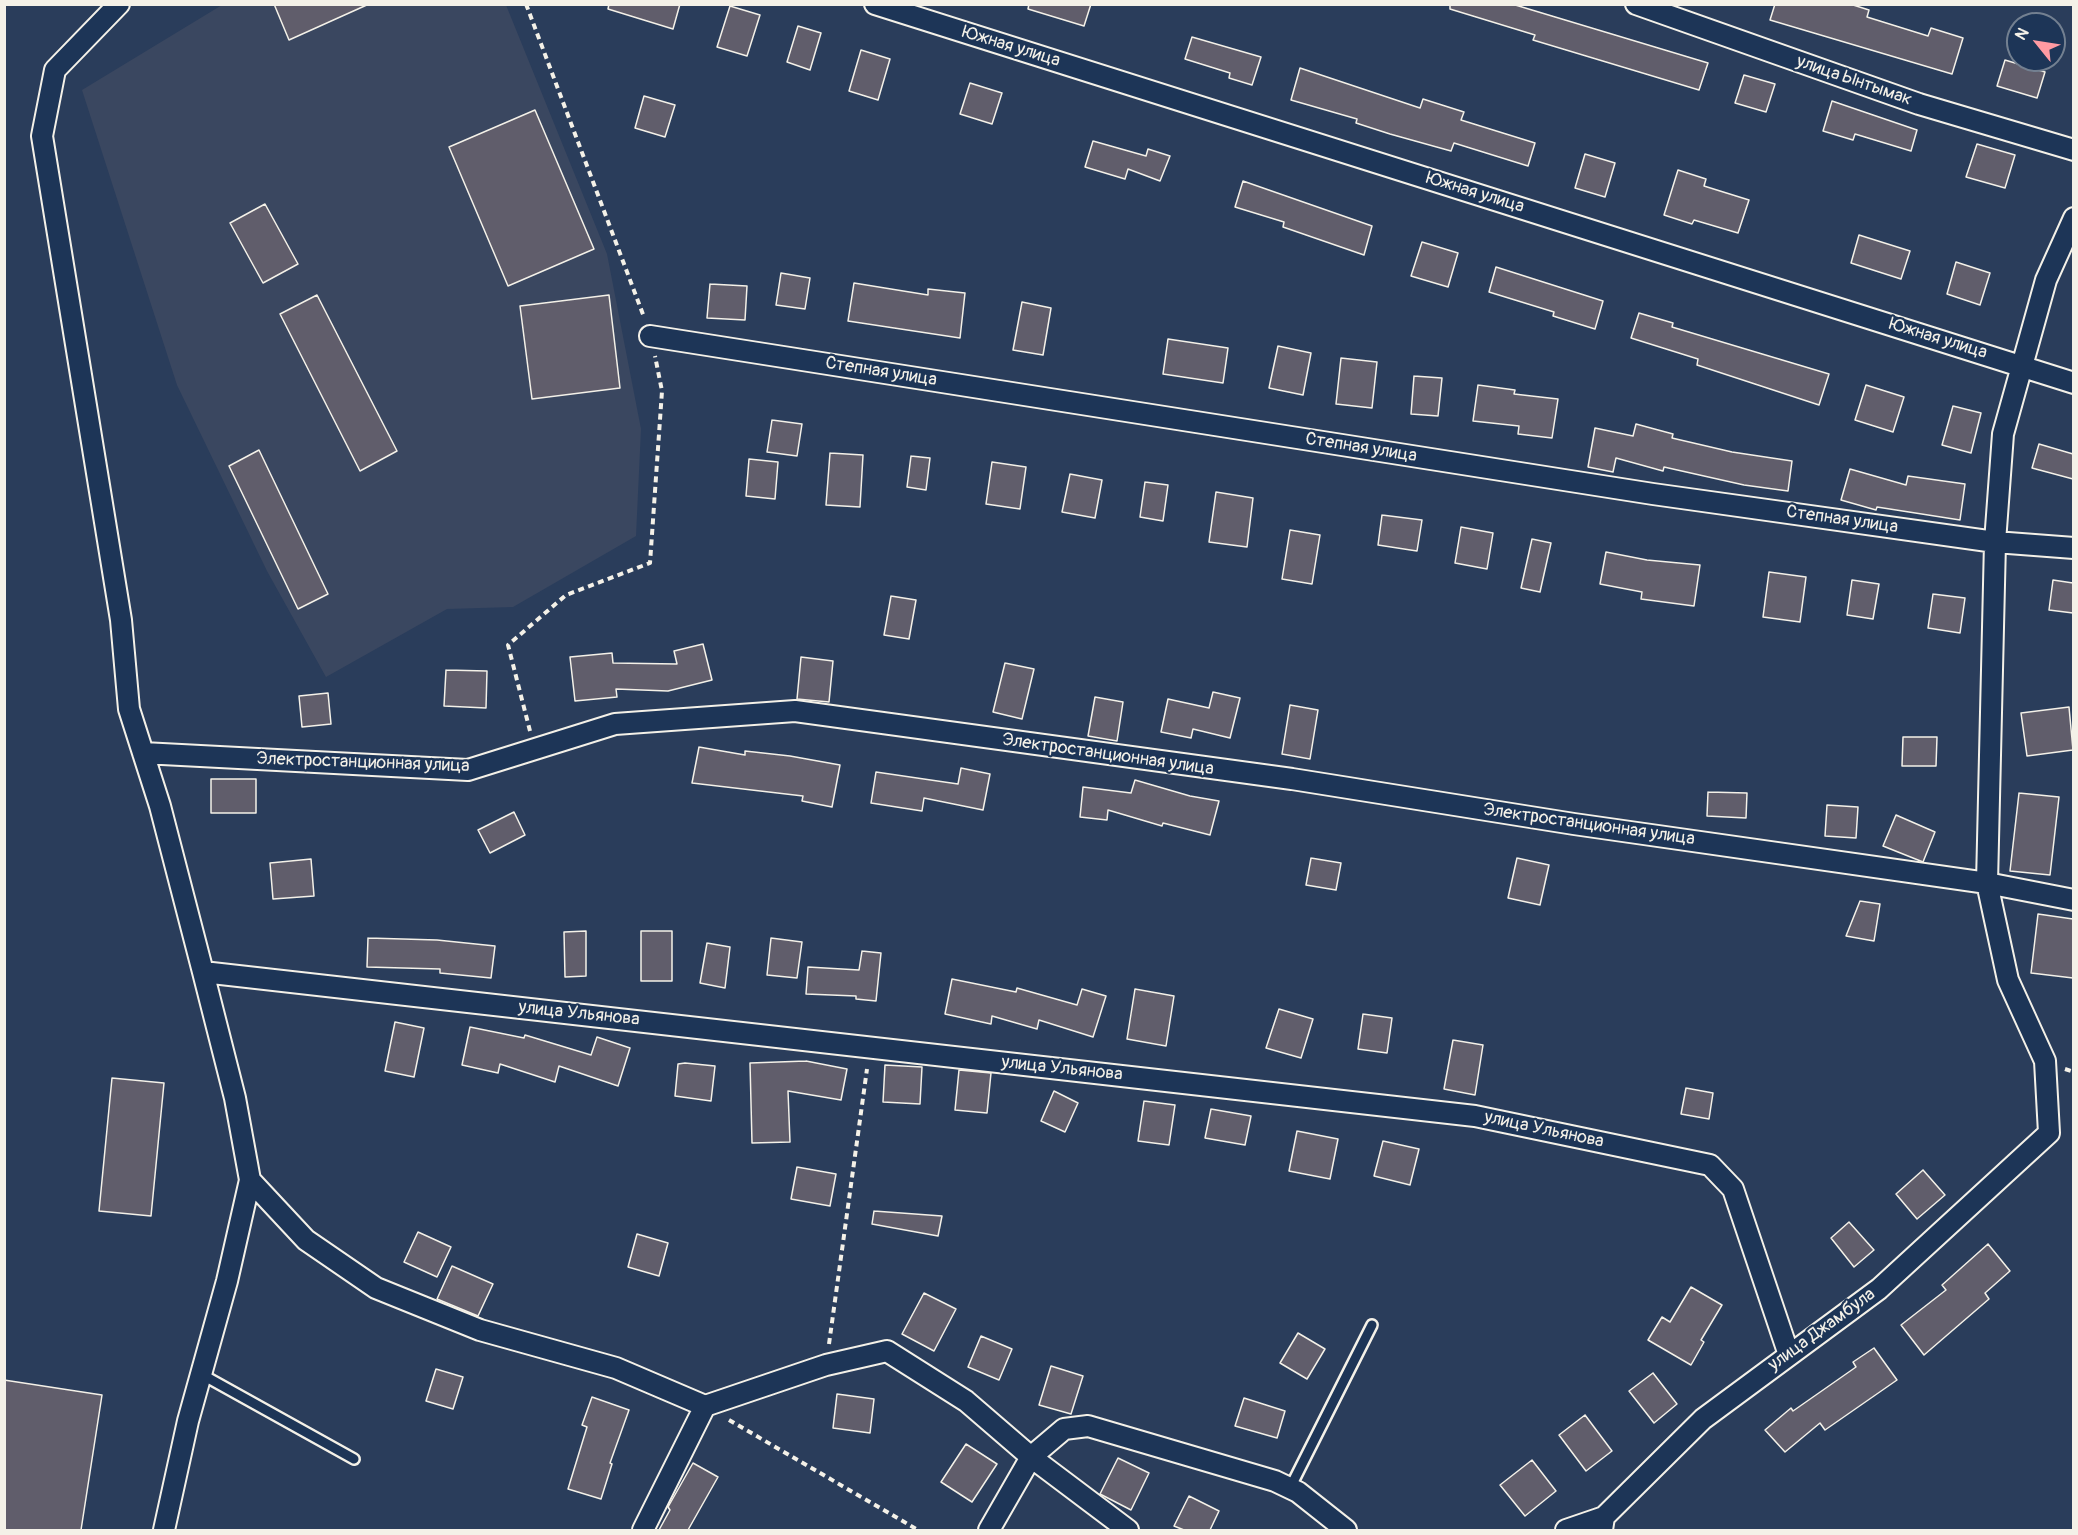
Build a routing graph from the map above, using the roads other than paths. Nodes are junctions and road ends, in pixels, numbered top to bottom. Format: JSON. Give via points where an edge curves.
{"nodes":[{"id":1,"x":119,"y":4,"type":"edge"},
{"id":2,"x":875,"y":4,"type":"edge"},
{"id":3,"x":1636,"y":4,"type":"edge"},
{"id":4,"x":2073,"y":150,"type":"edge"},
{"id":5,"x":2073,"y":218,"type":"edge"},
{"id":6,"x":650,"y":336,"type":"road end"},
{"id":7,"x":2021,"y":365,"type":"junction"},
{"id":8,"x":2073,"y":383,"type":"edge"},
{"id":9,"x":1995,"y":542,"type":"junction"},
{"id":10,"x":2073,"y":548,"type":"edge"},
{"id":11,"x":143,"y":753,"type":"junction"},
{"id":12,"x":1988,"y":883,"type":"junction"},
{"id":13,"x":2073,"y":900,"type":"edge"},
{"id":14,"x":203,"y":972,"type":"junction"},
{"id":15,"x":250,"y":1180,"type":"junction"},
{"id":16,"x":1372,"y":1325,"type":"dead end"},
{"id":17,"x":1789,"y":1355,"type":"junction"},
{"id":18,"x":201,"y":1374,"type":"junction"},
{"id":19,"x":705,"y":1406,"type":"junction"},
{"id":20,"x":1031,"y":1457,"type":"junction"},
{"id":21,"x":354,"y":1459,"type":"dead end"},
{"id":22,"x":1290,"y":1488,"type":"junction"},
{"id":23,"x":1603,"y":1524,"type":"edge"},
{"id":24,"x":164,"y":1530,"type":"edge"},
{"id":25,"x":644,"y":1530,"type":"edge"},
{"id":26,"x":989,"y":1530,"type":"edge"},
{"id":27,"x":1128,"y":1530,"type":"edge"},
{"id":28,"x":1346,"y":1530,"type":"edge"},
{"id":29,"x":1566,"y":1530,"type":"edge"}],
"edges":[{"from":1,"to":11,"type":"street","via":[[55,70],[42,136],[121,620],[129,709]]},
{"from":2,"to":7,"type":"street","name":"Южная улица"},
{"from":3,"to":4,"type":"street","name":"улица Ынтымак","via":[[1919,104]]},
{"from":5,"to":7,"type":"street","via":[[2046,280]]},
{"from":6,"to":9,"type":"street","name":"Степная улица","via":[[1653,494]]},
{"from":7,"to":8,"type":"street","name":"Южная улица"},
{"from":7,"to":9,"type":"street","via":[[2003,434]]},
{"from":9,"to":10,"type":"street","name":"Степная улица"},
{"from":9,"to":12,"type":"street"},
{"from":11,"to":12,"type":"street","name":"Электростанционная улица","via":[[468,770],[615,724],[795,711],[1292,779]]},
{"from":11,"to":14,"type":"street"},
{"from":12,"to":13,"type":"street","name":"Электростанционная улица"},
{"from":12,"to":17,"type":"street","name":"улица Джамбула","via":[[2008,980],[2045,1061],[2049,1132],[1879,1289]]},
{"from":14,"to":15,"type":"street","via":[[235,1098]]},
{"from":14,"to":17,"type":"street","name":"улица Ульянова","via":[[1475,1116],[1710,1165],[1733,1189]]},
{"from":15,"to":18,"type":"street"},
{"from":15,"to":19,"type":"street","via":[[306,1240],[376,1288],[480,1330],[616,1368]]},
{"from":16,"to":22,"type":"lane"},
{"from":17,"to":23,"type":"street","name":"улица Джамбула","via":[[1703,1419]]},
{"from":18,"to":21,"type":"lane"},
{"from":18,"to":24,"type":"street"},
{"from":19,"to":20,"type":"street","via":[[826,1365],[887,1351],[966,1401]]},
{"from":19,"to":25,"type":"street"},
{"from":20,"to":22,"type":"street","via":[[1064,1429],[1088,1426]]},
{"from":20,"to":26,"type":"street"},
{"from":20,"to":27,"type":"street"},
{"from":22,"to":28,"type":"street"},
{"from":23,"to":29,"type":"street"}]}
